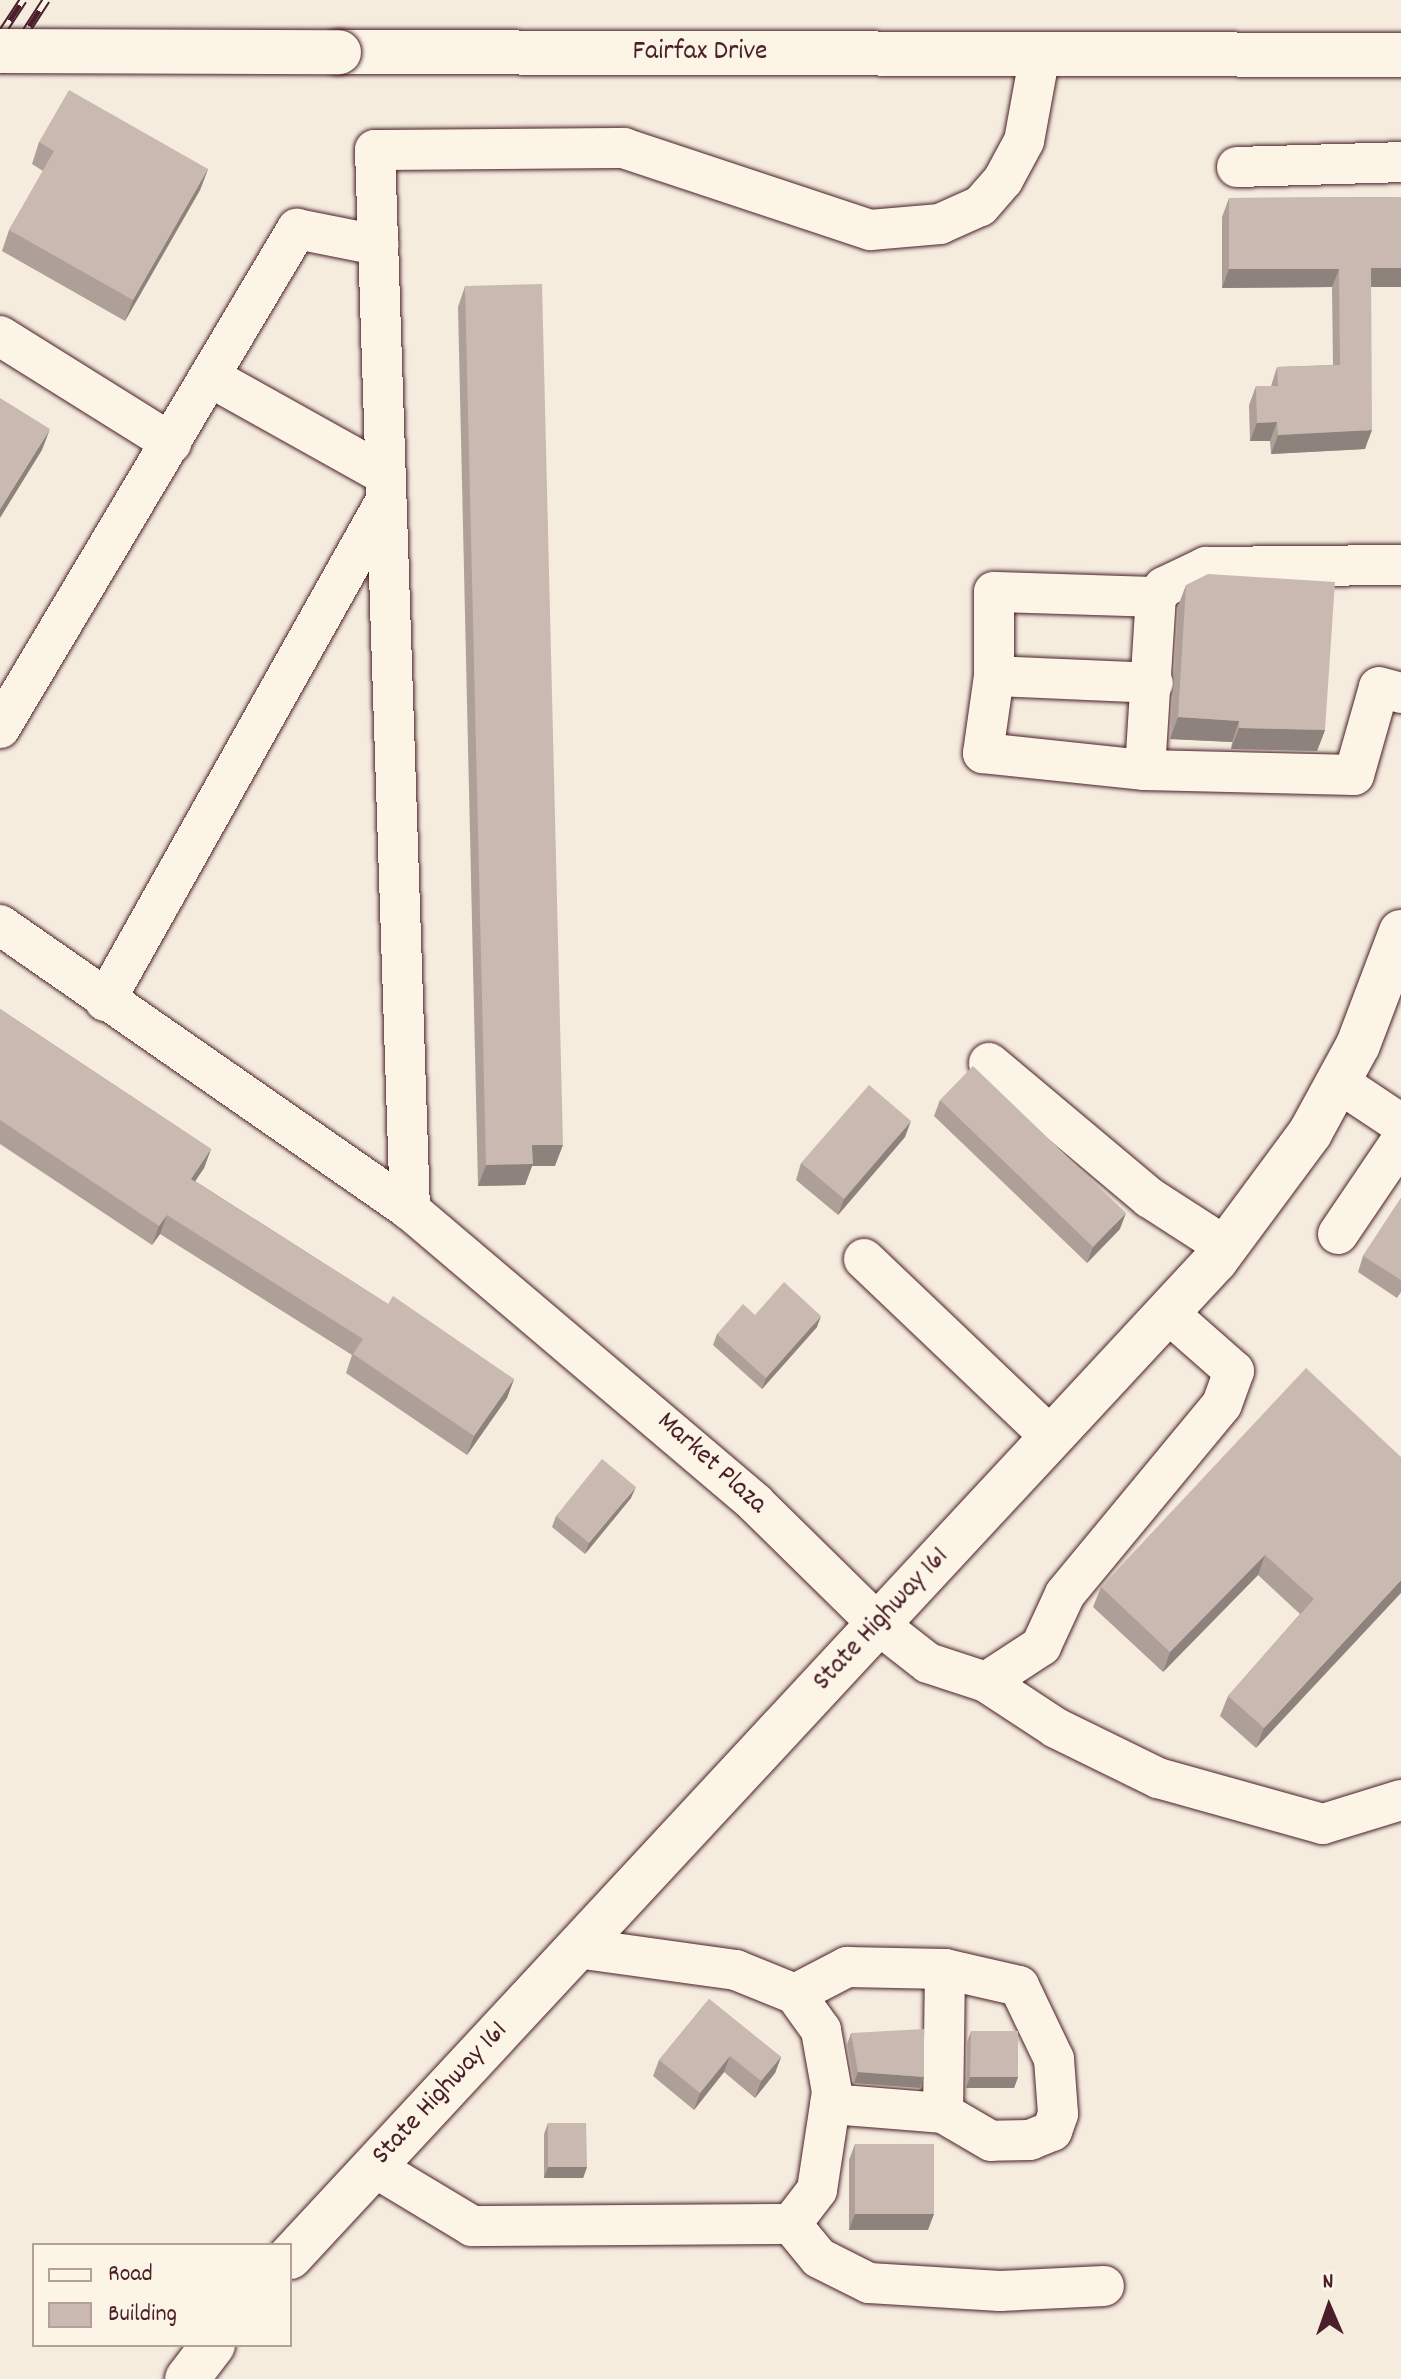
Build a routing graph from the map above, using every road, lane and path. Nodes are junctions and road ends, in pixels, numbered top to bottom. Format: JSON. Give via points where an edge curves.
{"nodes":[{"id":1,"x":0,"y":51,"type":"edge"},
{"id":2,"x":1040,"y":54,"type":"junction"},
{"id":3,"x":1401,"y":55,"type":"edge"},
{"id":4,"x":1401,"y":162,"type":"edge"},
{"id":5,"x":1237,"y":167,"type":"dead end"},
{"id":6,"x":378,"y":245,"type":"junction"},
{"id":7,"x":0,"y":336,"type":"edge"},
{"id":8,"x":210,"y":377,"type":"junction"},
{"id":9,"x":171,"y":443,"type":"junction"},
{"id":10,"x":385,"y":488,"type":"junction"},
{"id":11,"x":1401,"y":565,"type":"edge"},
{"id":12,"x":1156,"y":597,"type":"junction"},
{"id":13,"x":994,"y":676,"type":"junction"},
{"id":14,"x":1153,"y":683,"type":"junction"},
{"id":15,"x":1401,"y":693,"type":"edge"},
{"id":16,"x":0,"y":728,"type":"edge"},
{"id":17,"x":1145,"y":770,"type":"junction"},
{"id":18,"x":0,"y":925,"type":"edge"},
{"id":19,"x":1401,"y":932,"type":"edge"},
{"id":20,"x":105,"y":1001,"type":"junction"},
{"id":21,"x":989,"y":1063,"type":"dead end"},
{"id":22,"x":1338,"y":1082,"type":"junction"},
{"id":23,"x":1401,"y":1124,"type":"edge"},
{"id":24,"x":1401,"y":1141,"type":"edge"},
{"id":25,"x":410,"y":1210,"type":"junction"},
{"id":26,"x":1338,"y":1234,"type":"dead end"},
{"id":27,"x":1226,"y":1247,"type":"junction"},
{"id":28,"x":864,"y":1259,"type":"dead end"},
{"id":29,"x":1167,"y":1312,"type":"junction"},
{"id":30,"x":1051,"y":1437,"type":"junction"},
{"id":31,"x":878,"y":1624,"type":"junction"},
{"id":32,"x":986,"y":1682,"type":"junction"},
{"id":33,"x":1401,"y":1800,"type":"edge"},
{"id":34,"x":577,"y":1948,"type":"junction"},
{"id":35,"x":945,"y":1969,"type":"junction"},
{"id":36,"x":795,"y":1994,"type":"junction"},
{"id":37,"x":830,"y":2104,"type":"junction"},
{"id":38,"x":943,"y":2113,"type":"junction"},
{"id":39,"x":374,"y":2167,"type":"junction"},
{"id":40,"x":791,"y":2224,"type":"junction"},
{"id":41,"x":292,"y":2255,"type":"edge"},
{"id":42,"x":1104,"y":2286,"type":"dead end"},
{"id":43,"x":211,"y":2347,"type":"edge"},
{"id":44,"x":187,"y":2379,"type":"edge"}],
"edges":[{"from":1,"to":2,"type":"main road","name":"Fairfax Drive","bridge":true},
{"from":2,"to":3,"type":"main road","name":"Fairfax Drive"},
{"from":2,"to":6,"type":"lane","via":[[1024,141],[1003,180],[980,206],[940,224],[870,230],[624,148],[375,150]]},
{"from":4,"to":5,"type":"lane"},
{"from":6,"to":8,"type":"lane","via":[[297,229]]},
{"from":6,"to":10,"type":"lane"},
{"from":7,"to":9,"type":"lane"},
{"from":8,"to":9,"type":"lane"},
{"from":8,"to":10,"type":"lane"},
{"from":9,"to":16,"type":"lane"},
{"from":10,"to":20,"type":"lane"},
{"from":10,"to":25,"type":"lane"},
{"from":11,"to":12,"type":"lane","via":[[1206,567]]},
{"from":12,"to":13,"type":"lane","via":[[994,592]]},
{"from":12,"to":14,"type":"lane"},
{"from":13,"to":14,"type":"lane"},
{"from":13,"to":17,"type":"lane","via":[[983,753]]},
{"from":14,"to":17,"type":"lane"},
{"from":15,"to":17,"type":"lane","via":[[1379,687],[1354,775]]},
{"from":18,"to":20,"type":"lane","name":"Market Plaza"},
{"from":19,"to":22,"type":"main road","name":"State Highway 161"},
{"from":20,"to":25,"type":"lane","name":"Market Plaza"},
{"from":21,"to":27,"type":"lane","via":[[1150,1198]]},
{"from":22,"to":23,"type":"lane"},
{"from":22,"to":27,"type":"main road","name":"State Highway 161","via":[[1276,1186]]},
{"from":24,"to":26,"type":"lane"},
{"from":25,"to":31,"type":"lane","name":"Market Plaza","via":[[755,1503]]},
{"from":27,"to":29,"type":"main road","name":"State Highway 161"},
{"from":28,"to":30,"type":"lane"},
{"from":29,"to":30,"type":"main road","name":"State Highway 161"},
{"from":29,"to":32,"type":"lane","via":[[1234,1371],[1222,1404],[1065,1594],[1041,1646]]},
{"from":30,"to":31,"type":"main road","name":"State Highway 161"},
{"from":31,"to":32,"type":"lane","name":"Market Plaza","via":[[928,1663]]},
{"from":31,"to":34,"type":"main road","name":"State Highway 161"},
{"from":32,"to":33,"type":"lane","name":"Market Plaza","via":[[1056,1728],[1173,1782],[1323,1824]]},
{"from":34,"to":36,"type":"lane","via":[[736,1970]]},
{"from":34,"to":39,"type":"main road","name":"State Highway 161"},
{"from":35,"to":36,"type":"lane","via":[[847,1967]]},
{"from":35,"to":38,"type":"lane"},
{"from":35,"to":38,"type":"lane","via":[[1019,1986],[1054,2059],[1058,2114],[1052,2131],[1030,2140],[991,2141]]},
{"from":36,"to":37,"type":"lane","via":[[821,2030]]},
{"from":37,"to":38,"type":"lane"},
{"from":37,"to":40,"type":"lane","via":[[817,2190]]},
{"from":39,"to":40,"type":"lane","via":[[472,2226]]},
{"from":39,"to":41,"type":"main road","name":"State Highway 161"},
{"from":40,"to":42,"type":"lane","via":[[819,2258],[869,2283],[1000,2291]]},
{"from":43,"to":44,"type":"main road"}]}
